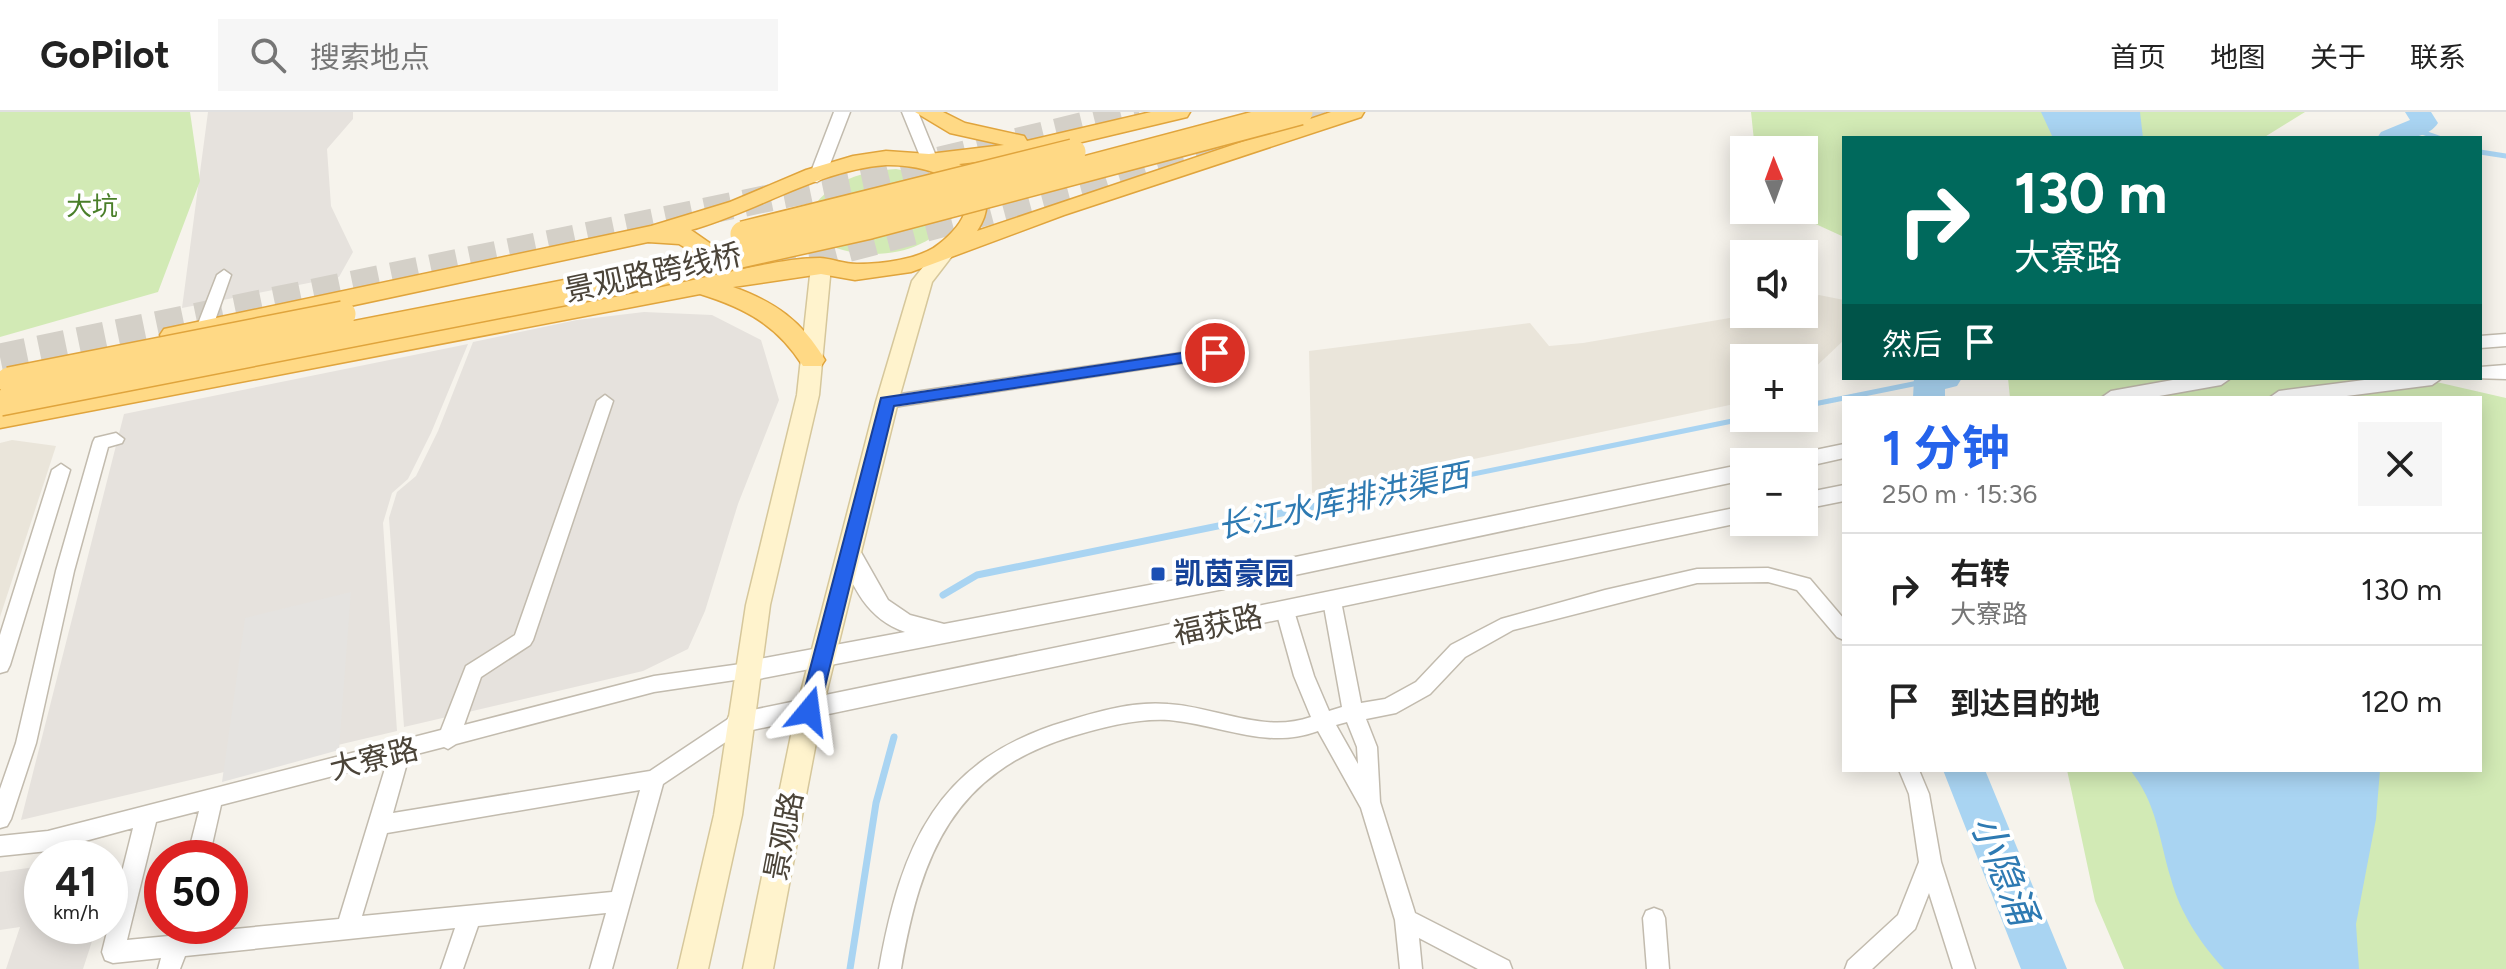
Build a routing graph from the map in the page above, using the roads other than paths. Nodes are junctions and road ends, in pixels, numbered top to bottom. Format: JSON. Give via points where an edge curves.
{"nodes":[{"id":1,"x":842,"y":112,"type":"edge"},
{"id":2,"x":910,"y":112,"type":"edge"},
{"id":3,"x":926,"y":112,"type":"edge"},
{"id":4,"x":1179,"y":112,"type":"edge"},
{"id":5,"x":1222,"y":112,"type":"edge"},
{"id":6,"x":1300,"y":112,"type":"tunnel mouth"},
{"id":7,"x":1353,"y":112,"type":"edge"},
{"id":8,"x":1058,"y":142,"type":"junction"},
{"id":9,"x":930,"y":161,"type":"junction"},
{"id":10,"x":817,"y":177,"type":"junction"},
{"id":11,"x":615,"y":243,"type":"junction"},
{"id":12,"x":949,"y":247,"type":"junction"},
{"id":13,"x":821,"y":266,"type":"junction"},
{"id":14,"x":224,"y":275,"type":"dead end"},
{"id":15,"x":701,"y":286,"type":"junction"},
{"id":16,"x":648,"y":294,"type":"junction"},
{"id":17,"x":204,"y":329,"type":"junction"},
{"id":18,"x":2506,"y":340,"type":"edge"},
{"id":19,"x":2482,"y":342,"type":"edge"},
{"id":20,"x":1215,"y":353,"type":"dead end"},
{"id":21,"x":812,"y":360,"type":"junction"},
{"id":22,"x":0,"y":370,"type":"edge"},
{"id":23,"x":2506,"y":372,"type":"edge"},
{"id":24,"x":2482,"y":374,"type":"edge"},
{"id":25,"x":2210,"y":380,"type":"edge"},
{"id":26,"x":2417,"y":380,"type":"edge"},
{"id":27,"x":0,"y":381,"type":"edge"},
{"id":28,"x":2122,"y":396,"type":"edge"},
{"id":29,"x":2294,"y":396,"type":"edge"},
{"id":30,"x":605,"y":401,"type":"dead end"},
{"id":31,"x":887,"y":402,"type":"junction"},
{"id":32,"x":0,"y":403,"type":"edge"},
{"id":33,"x":0,"y":418,"type":"edge"},
{"id":34,"x":116,"y":439,"type":"dead end"},
{"id":35,"x":1842,"y":451,"type":"edge"},
{"id":36,"x":1818,"y":456,"type":"edge"},
{"id":37,"x":61,"y":470,"type":"dead end"},
{"id":38,"x":1730,"y":475,"type":"edge"},
{"id":39,"x":1842,"y":493,"type":"edge"},
{"id":40,"x":1818,"y":498,"type":"edge"},
{"id":41,"x":1730,"y":517,"type":"edge"},
{"id":42,"x":850,"y":553,"type":"junction"},
{"id":43,"x":1332,"y":601,"type":"junction"},
{"id":44,"x":1285,"y":611,"type":"junction"},
{"id":45,"x":1842,"y":630,"type":"edge"},
{"id":46,"x":948,"y":632,"type":"junction"},
{"id":47,"x":825,"y":655,"type":"junction"},
{"id":48,"x":0,"y":665,"type":"edge"},
{"id":49,"x":748,"y":671,"type":"junction"},
{"id":50,"x":809,"y":711,"type":"junction"},
{"id":51,"x":1353,"y":712,"type":"junction"},
{"id":52,"x":1323,"y":721,"type":"junction"},
{"id":53,"x":738,"y":723,"type":"junction"},
{"id":54,"x":448,"y":740,"type":"junction"},
{"id":55,"x":400,"y":753,"type":"junction"},
{"id":56,"x":1910,"y":772,"type":"edge"},
{"id":57,"x":654,"y":779,"type":"junction"},
{"id":58,"x":212,"y":800,"type":"junction"},
{"id":59,"x":1371,"y":806,"type":"junction"},
{"id":60,"x":147,"y":816,"type":"junction"},
{"id":61,"x":0,"y":819,"type":"edge"},
{"id":62,"x":378,"y":825,"type":"junction"},
{"id":63,"x":202,"y":840,"type":"edge"},
{"id":64,"x":0,"y":846,"type":"edge"},
{"id":65,"x":1930,"y":862,"type":"junction"},
{"id":66,"x":620,"y":901,"type":"junction"},
{"id":67,"x":470,"y":916,"type":"junction"},
{"id":68,"x":1654,"y":918,"type":"dead end"},
{"id":69,"x":1406,"y":920,"type":"junction"},
{"id":70,"x":348,"y":927,"type":"junction"},
{"id":71,"x":248,"y":932,"type":"edge"},
{"id":72,"x":157,"y":944,"type":"edge"},
{"id":73,"x":178,"y":944,"type":"edge"},
{"id":74,"x":111,"y":961,"type":"edge"},
{"id":75,"x":169,"y":969,"type":"edge"},
{"id":76,"x":452,"y":969,"type":"edge"},
{"id":77,"x":601,"y":969,"type":"edge"},
{"id":78,"x":693,"y":969,"type":"edge"},
{"id":79,"x":758,"y":969,"type":"edge"},
{"id":80,"x":890,"y":969,"type":"edge"},
{"id":81,"x":1411,"y":969,"type":"edge"},
{"id":82,"x":1501,"y":969,"type":"edge"},
{"id":83,"x":1658,"y":969,"type":"edge"},
{"id":84,"x":1856,"y":969,"type":"edge"},
{"id":85,"x":1964,"y":969,"type":"edge"}],
"edges":[{"from":1,"to":10,"type":"street"},
{"from":2,"to":9,"type":"street"},
{"from":3,"to":8,"type":"highway","via":[[981,136]]},
{"from":4,"to":8,"type":"highway"},
{"from":5,"to":27,"type":"highway","name":"景观路跨线桥","bridge":true,"via":[[682,249]]},
{"from":6,"to":32,"type":"highway","name":"景观路跨线桥","bridge":true,"via":[[870,226],[629,280]]},
{"from":7,"to":12,"type":"highway"},
{"from":8,"to":9,"type":"highway"},
{"from":9,"to":10,"type":"highway","via":[[872,159]]},
{"from":9,"to":12,"type":"highway","via":[[968,181],[976,197],[976,214]]},
{"from":10,"to":11,"type":"highway","via":[[720,214]]},
{"from":10,"to":13,"type":"highway","via":[[797,192],[781,225],[785,242]]},
{"from":11,"to":16,"type":"highway","via":[[684,236],[712,253],[707,272]]},
{"from":11,"to":17,"type":"highway"},
{"from":12,"to":13,"type":"highway","via":[[902,267],[875,271]]},
{"from":12,"to":31,"type":"main road","name":"景观路","via":[[922,281]]},
{"from":13,"to":15,"type":"highway"},
{"from":13,"to":21,"type":"main road","name":"景观路","via":[[821,319]]},
{"from":14,"to":17,"type":"street"},
{"from":15,"to":16,"type":"highway"},
{"from":15,"to":21,"type":"highway","via":[[764,309],[801,337]]},
{"from":16,"to":33,"type":"highway"},
{"from":17,"to":22,"type":"highway"},
{"from":18,"to":19,"type":"street"},
{"from":20,"to":31,"type":"street"},
{"from":21,"to":49,"type":"main road","name":"景观路"},
{"from":23,"to":24,"type":"street"},
{"from":25,"to":28,"type":"street"},
{"from":26,"to":29,"type":"street"},
{"from":30,"to":54,"type":"street","via":[[523,640],[473,672]]},
{"from":31,"to":42,"type":"main road","name":"景观路"},
{"from":34,"to":61,"type":"street","via":[[101,442],[26,743]]},
{"from":35,"to":36,"type":"street"},
{"from":37,"to":48,"type":"street"},
{"from":38,"to":46,"type":"street","name":"福获路"},
{"from":39,"to":40,"type":"street"},
{"from":41,"to":43,"type":"street","name":"福获路"},
{"from":42,"to":46,"type":"street","via":[[868,595],[897,620]]},
{"from":42,"to":47,"type":"main road","name":"景观路"},
{"from":43,"to":44,"type":"street","name":"福获路"},
{"from":43,"to":51,"type":"street"},
{"from":44,"to":50,"type":"street","name":"福获路"},
{"from":44,"to":52,"type":"street"},
{"from":45,"to":51,"type":"street","via":[[1803,584],[1768,575],[1697,576],[1508,624],[1458,651],[1423,688],[1389,707]]},
{"from":46,"to":47,"type":"street","name":"福获路"},
{"from":47,"to":49,"type":"street","name":"福获路"},
{"from":47,"to":50,"type":"main road","name":"景观路"},
{"from":49,"to":53,"type":"main road","name":"景观路"},
{"from":49,"to":54,"type":"street","name":"大寮路","via":[[654,684]]},
{"from":50,"to":53,"type":"street","name":"福获路"},
{"from":50,"to":79,"type":"main road","name":"景观路"},
{"from":51,"to":52,"type":"street"},
{"from":51,"to":59,"type":"street","via":[[1367,747]]},
{"from":52,"to":59,"type":"street"},
{"from":52,"to":80,"type":"street","via":[[1290,731],[1254,730],[1167,711],[1065,728],[1019,748],[975,775],[940,812],[914,863],[898,914]]},
{"from":53,"to":57,"type":"street"},
{"from":53,"to":78,"type":"main road","name":"景观路","via":[[728,814]]},
{"from":54,"to":55,"type":"street","name":"大寮路"},
{"from":55,"to":58,"type":"street","name":"大寮路"},
{"from":55,"to":62,"type":"street"},
{"from":56,"to":65,"type":"street","via":[[1919,794]]},
{"from":57,"to":62,"type":"street"},
{"from":57,"to":66,"type":"street"},
{"from":58,"to":60,"type":"street","name":"大寮路"},
{"from":58,"to":63,"type":"street"},
{"from":59,"to":69,"type":"street"},
{"from":60,"to":64,"type":"street","name":"大寮路","via":[[48,841]]},
{"from":60,"to":74,"type":"street"},
{"from":62,"to":70,"type":"street"},
{"from":65,"to":84,"type":"street","via":[[1907,922]]},
{"from":65,"to":85,"type":"street"},
{"from":66,"to":67,"type":"street"},
{"from":66,"to":77,"type":"street"},
{"from":67,"to":70,"type":"street"},
{"from":67,"to":76,"type":"street"},
{"from":68,"to":83,"type":"street"},
{"from":69,"to":81,"type":"street"},
{"from":69,"to":82,"type":"street"},
{"from":70,"to":71,"type":"street"},
{"from":72,"to":74,"type":"street"},
{"from":73,"to":75,"type":"street"}]}
